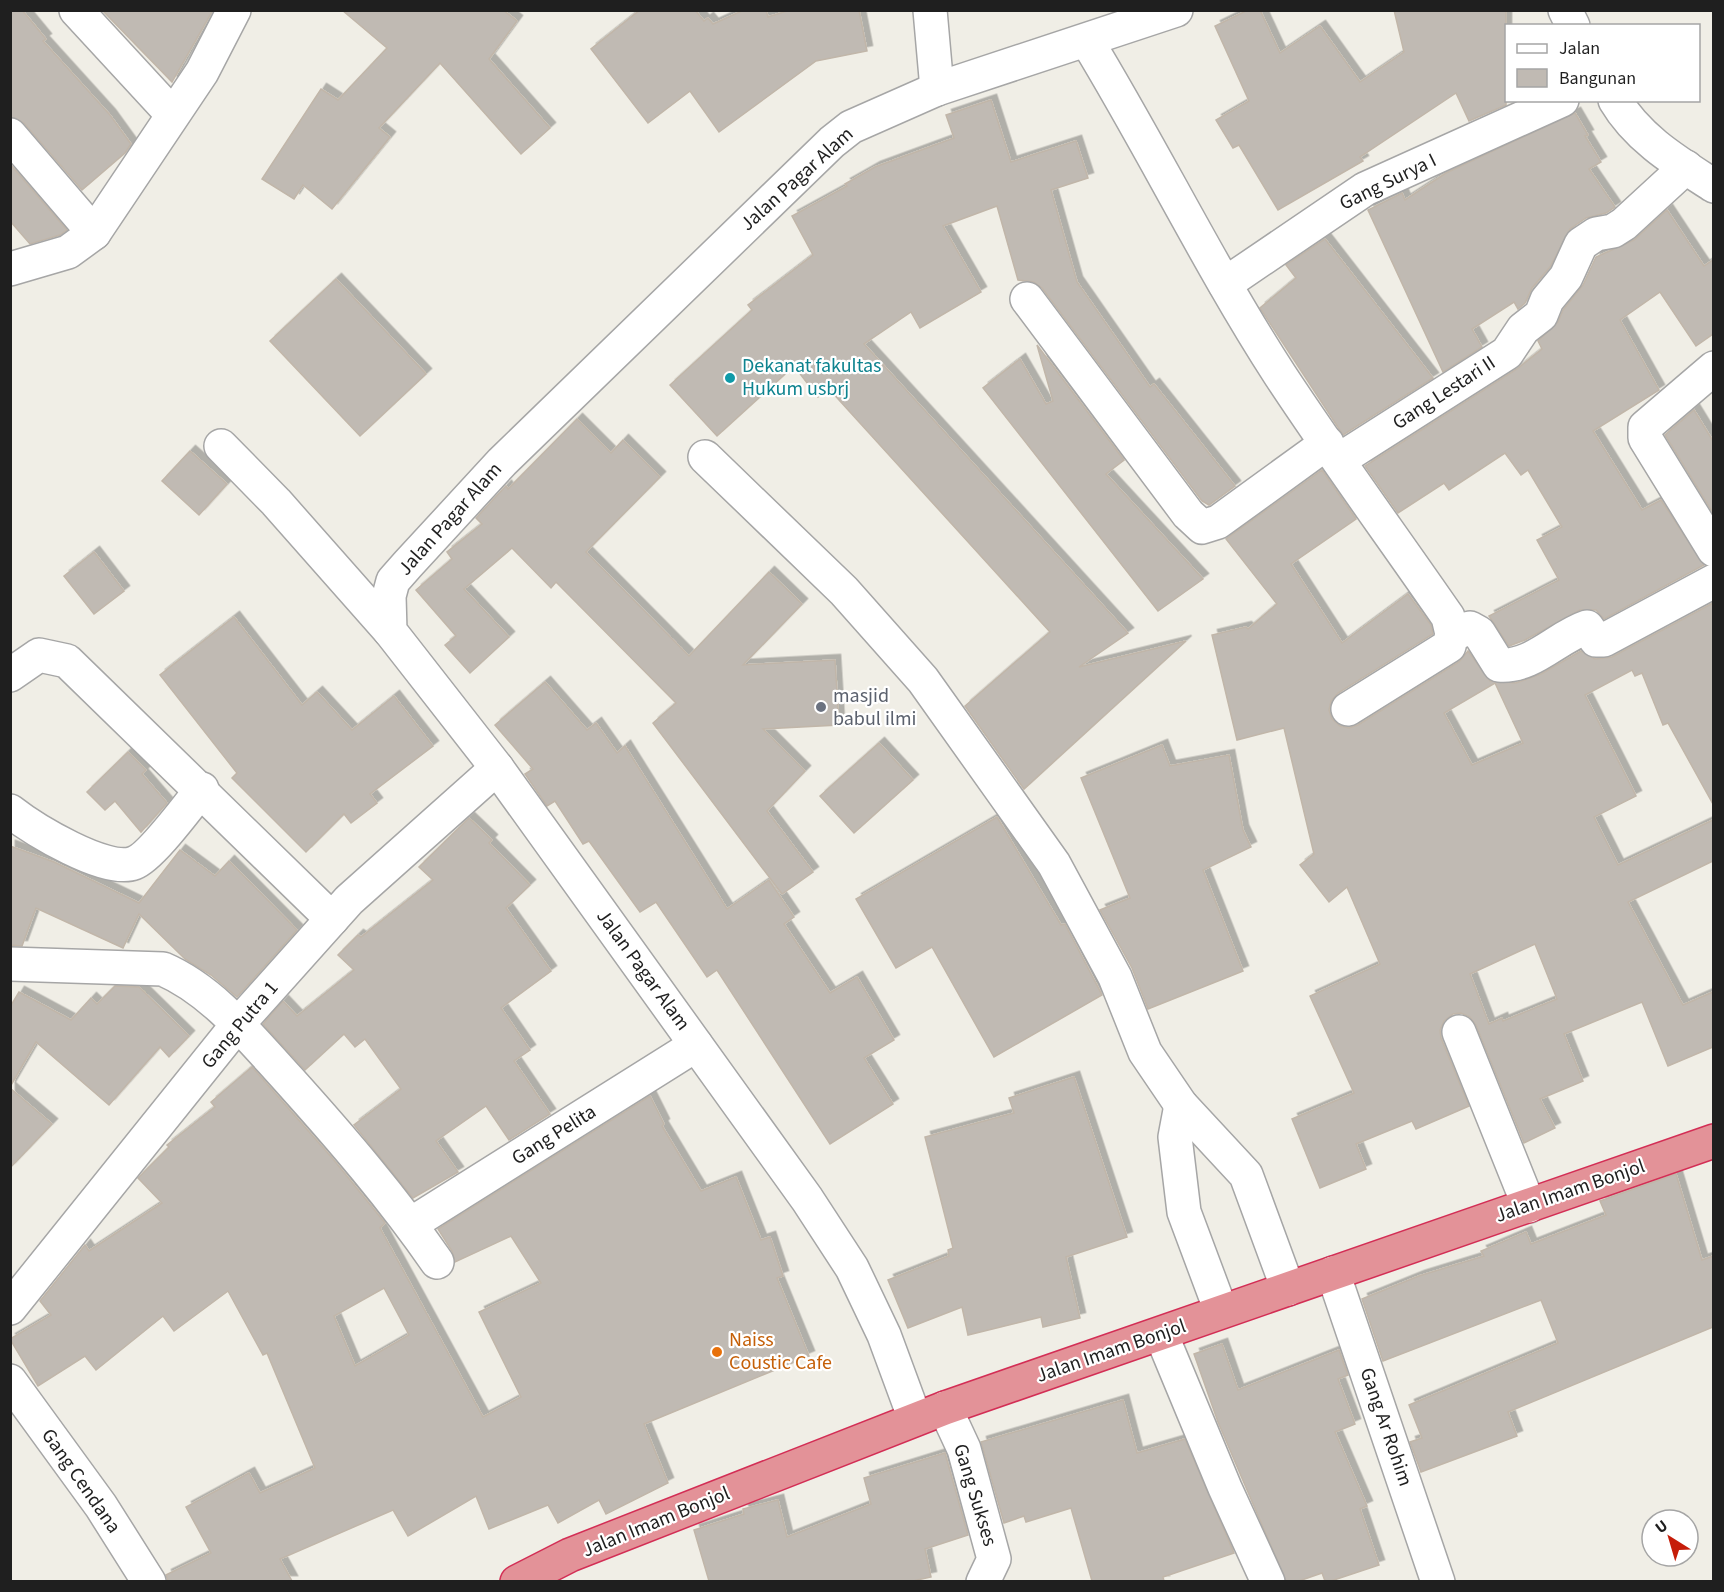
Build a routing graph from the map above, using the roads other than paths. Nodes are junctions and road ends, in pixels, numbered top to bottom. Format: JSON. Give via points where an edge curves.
{"nodes":[{"id":1,"x":76,"y":10,"type":"edge"},
{"id":2,"x":930,"y":10,"type":"edge"},
{"id":3,"x":1176,"y":10,"type":"edge"},
{"id":4,"x":1565,"y":10,"type":"edge"},
{"id":5,"x":232,"y":12,"type":"edge"},
{"id":6,"x":1572,"y":24,"type":"edge"},
{"id":7,"x":1087,"y":41,"type":"junction"},
{"id":8,"x":936,"y":89,"type":"junction"},
{"id":9,"x":1558,"y":102,"type":"edge"},
{"id":10,"x":1616,"y":102,"type":"edge"},
{"id":11,"x":172,"y":114,"type":"junction"},
{"id":12,"x":10,"y":135,"type":"edge"},
{"id":13,"x":1701,"y":171,"type":"edge"},
{"id":14,"x":94,"y":233,"type":"junction"},
{"id":15,"x":10,"y":269,"type":"edge"},
{"id":16,"x":1225,"y":284,"type":"junction"},
{"id":17,"x":1027,"y":299,"type":"dead end"},
{"id":18,"x":1713,"y":368,"type":"edge"},
{"id":19,"x":222,"y":446,"type":"dead end"},
{"id":20,"x":1333,"y":451,"type":"junction"},
{"id":21,"x":705,"y":457,"type":"dead end"},
{"id":22,"x":1713,"y":550,"type":"edge"},
{"id":23,"x":1713,"y":581,"type":"edge"},
{"id":24,"x":390,"y":631,"type":"junction"},
{"id":25,"x":1452,"y":634,"type":"junction"},
{"id":26,"x":10,"y":675,"type":"edge"},
{"id":27,"x":1348,"y":709,"type":"dead end"},
{"id":28,"x":497,"y":768,"type":"junction"},
{"id":29,"x":202,"y":789,"type":"junction"},
{"id":30,"x":10,"y":811,"type":"edge"},
{"id":31,"x":332,"y":919,"type":"junction"},
{"id":32,"x":10,"y":964,"type":"edge"},
{"id":33,"x":238,"y":1024,"type":"junction"},
{"id":34,"x":1459,"y":1032,"type":"dead end"},
{"id":35,"x":696,"y":1045,"type":"junction"},
{"id":36,"x":1181,"y":1105,"type":"junction"},
{"id":37,"x":1713,"y":1142,"type":"edge"},
{"id":38,"x":1528,"y":1206,"type":"junction"},
{"id":39,"x":411,"y":1224,"type":"junction"},
{"id":40,"x":436,"y":1262,"type":"dead end"},
{"id":41,"x":1333,"y":1273,"type":"junction"},
{"id":42,"x":1288,"y":1289,"type":"junction"},
{"id":43,"x":10,"y":1308,"type":"edge"},
{"id":44,"x":1221,"y":1311,"type":"junction"},
{"id":45,"x":1161,"y":1334,"type":"junction"},
{"id":46,"x":10,"y":1381,"type":"edge"},
{"id":47,"x":930,"y":1414,"type":"junction"},
{"id":48,"x":149,"y":1581,"type":"edge"},
{"id":49,"x":517,"y":1581,"type":"edge"},
{"id":50,"x":983,"y":1581,"type":"edge"},
{"id":51,"x":1268,"y":1581,"type":"edge"},
{"id":52,"x":1438,"y":1581,"type":"edge"}],
"edges":[{"from":1,"to":11,"type":"street"},
{"from":2,"to":8,"type":"street"},
{"from":3,"to":7,"type":"street","name":"Jalan Pagar Alam"},
{"from":4,"to":6,"type":"street"},
{"from":5,"to":11,"type":"street","via":[[202,72]]},
{"from":7,"to":8,"type":"street","name":"Jalan Pagar Alam"},
{"from":7,"to":16,"type":"street","via":[[1135,119]]},
{"from":8,"to":24,"type":"street","name":"Jalan Pagar Alam","via":[[851,127],[832,142],[501,462],[393,581],[389,596]]},
{"from":9,"to":16,"type":"street","name":"Gang Surya I","via":[[1365,189]]},
{"from":10,"to":13,"type":"street","via":[[1626,120],[1665,154]]},
{"from":11,"to":14,"type":"street"},
{"from":12,"to":14,"type":"street"},
{"from":13,"to":20,"type":"street","name":"Gang Lestari II","via":[[1613,231],[1596,234],[1581,244],[1566,277],[1547,300],[1541,315],[1523,329],[1507,353]]},
{"from":14,"to":15,"type":"street","via":[[68,252]]},
{"from":16,"to":20,"type":"street"},
{"from":17,"to":20,"type":"street","name":"Gang Lestari II","via":[[1188,514],[1202,527],[1218,522]]},
{"from":18,"to":22,"type":"street","via":[[1645,427],[1645,438]]},
{"from":19,"to":24,"type":"street"},
{"from":20,"to":25,"type":"street","via":[[1448,617]]},
{"from":21,"to":36,"type":"street","via":[[844,591],[923,680],[1054,864],[1115,977],[1145,1053]]},
{"from":23,"to":25,"type":"street","via":[[1604,640],[1596,640],[1587,627],[1524,662],[1508,666],[1499,665],[1479,633],[1470,628]]},
{"from":24,"to":28,"type":"street","name":"Jalan Pagar Alam"},
{"from":25,"to":27,"type":"street","via":[[1449,646]]},
{"from":26,"to":29,"type":"street","via":[[39,655],[67,661]]},
{"from":28,"to":31,"type":"street","name":"Gang Putra 1"},
{"from":28,"to":35,"type":"street","name":"Jalan Pagar Alam"},
{"from":29,"to":30,"type":"street","via":[[148,852],[136,863],[119,867],[47,838]]},
{"from":29,"to":31,"type":"street"},
{"from":31,"to":33,"type":"street","name":"Gang Putra 1"},
{"from":32,"to":33,"type":"street","via":[[162,969],[180,976]]},
{"from":33,"to":39,"type":"street"},
{"from":33,"to":43,"type":"street","name":"Gang Putra 1"},
{"from":34,"to":38,"type":"street"},
{"from":35,"to":39,"type":"street","name":"Gang Pelita"},
{"from":35,"to":47,"type":"street","name":"Jalan Pagar Alam","via":[[852,1268],[884,1335]]},
{"from":36,"to":42,"type":"street","via":[[1246,1175]]},
{"from":36,"to":44,"type":"street","via":[[1175,1137],[1184,1212]]},
{"from":37,"to":38,"type":"highway","name":"Jalan Imam Bonjol"},
{"from":38,"to":41,"type":"highway","name":"Jalan Imam Bonjol"},
{"from":39,"to":40,"type":"street"},
{"from":41,"to":42,"type":"highway","name":"Jalan Imam Bonjol"},
{"from":41,"to":52,"type":"street","name":"Gang Ar Rohim"},
{"from":42,"to":44,"type":"highway","name":"Jalan Imam Bonjol"},
{"from":44,"to":45,"type":"highway","name":"Jalan Imam Bonjol"},
{"from":45,"to":47,"type":"highway","name":"Jalan Imam Bonjol"},
{"from":45,"to":51,"type":"street"},
{"from":46,"to":48,"type":"street","name":"Gang Cendana","via":[[101,1506]]},
{"from":47,"to":49,"type":"highway","name":"Jalan Imam Bonjol","via":[[570,1555]]},
{"from":47,"to":50,"type":"street","name":"Gang Sukses","via":[[964,1449],[994,1559]]}]}
